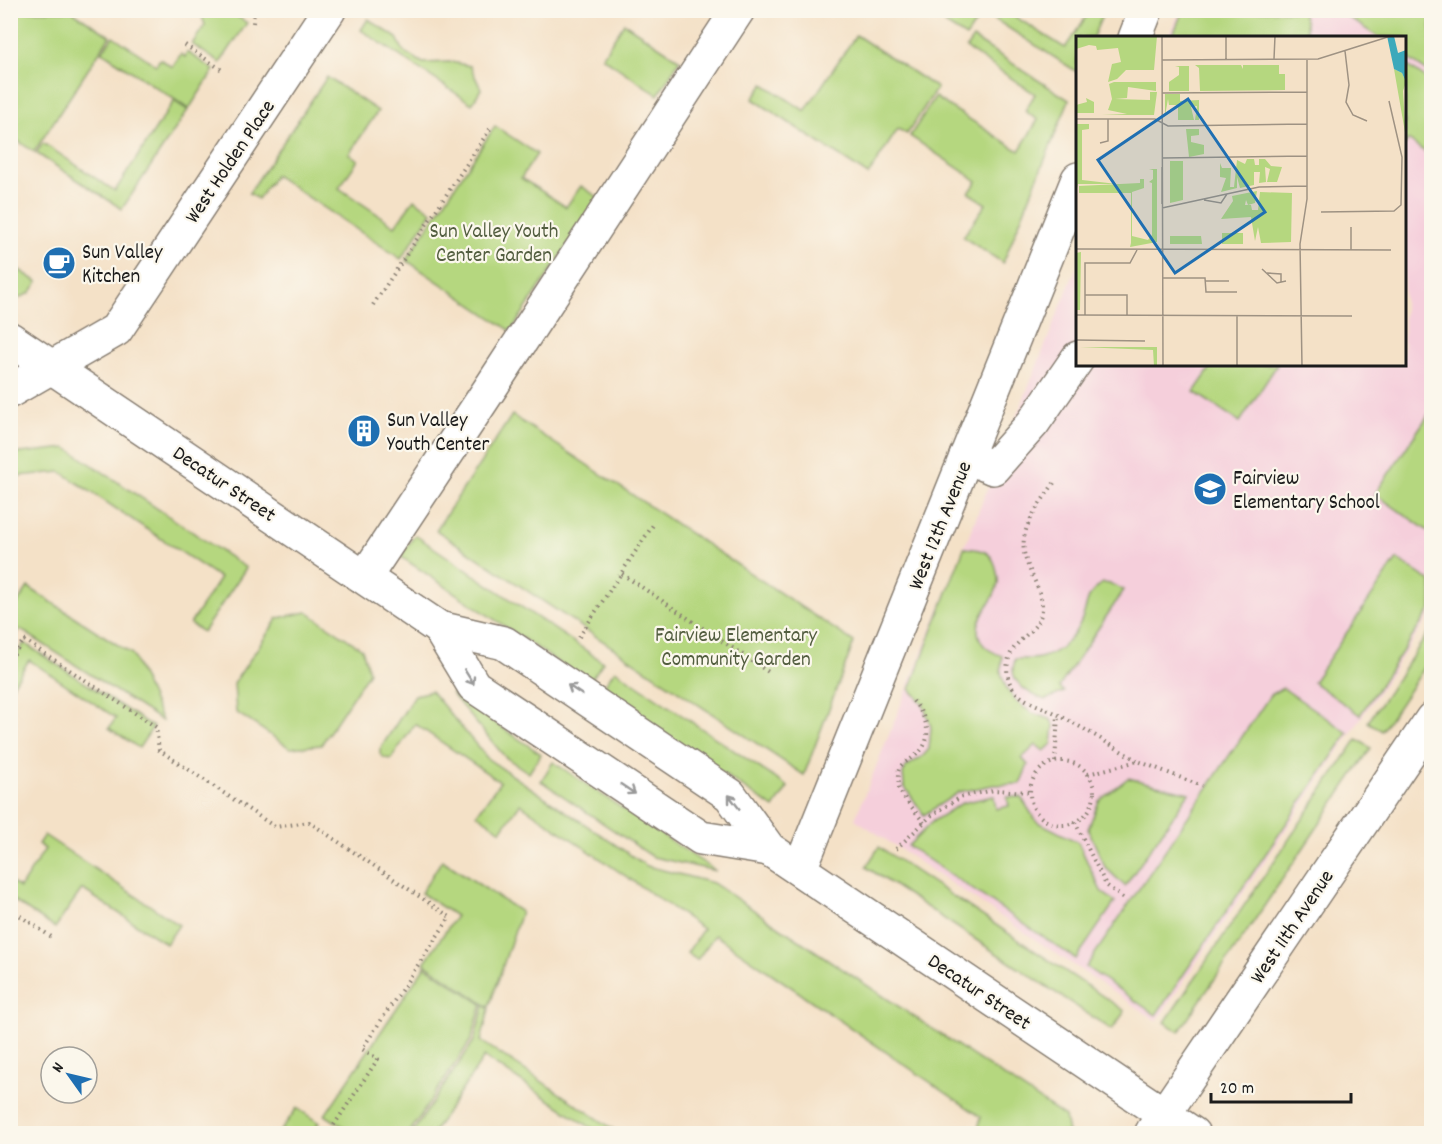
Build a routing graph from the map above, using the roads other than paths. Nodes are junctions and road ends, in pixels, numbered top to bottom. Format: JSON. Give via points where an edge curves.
{"nodes":[{"id":1,"x":329,"y":10,"type":"edge"},
{"id":2,"x":738,"y":10,"type":"edge"},
{"id":3,"x":1146,"y":10,"type":"edge"},
{"id":4,"x":1136,"y":36,"type":"edge"},
{"id":5,"x":1076,"y":185,"type":"edge"},
{"id":6,"x":1070,"y":221,"type":"edge"},
{"id":7,"x":10,"y":339,"type":"edge"},
{"id":8,"x":1076,"y":359,"type":"edge"},
{"id":9,"x":52,"y":367,"type":"junction"},
{"id":10,"x":10,"y":391,"type":"edge"},
{"id":11,"x":966,"y":456,"type":"junction"},
{"id":12,"x":365,"y":578,"type":"junction"},
{"id":13,"x":439,"y":628,"type":"junction"},
{"id":14,"x":1431,"y":719,"type":"edge"},
{"id":15,"x":769,"y":849,"type":"junction"},
{"id":16,"x":800,"y":869,"type":"junction"},
{"id":17,"x":1157,"y":1124,"type":"edge"},
{"id":18,"x":1193,"y":1134,"type":"edge"}],
"edges":[{"from":1,"to":9,"type":"street","name":"West Holden Place","via":[[116,330]]},
{"from":2,"to":12,"type":"street"},
{"from":3,"to":4,"type":"street"},
{"from":5,"to":6,"type":"street","name":"West 12th Avenue"},
{"from":6,"to":11,"type":"street","name":"West 12th Avenue"},
{"from":7,"to":9,"type":"street","name":"Decatur Street"},
{"from":8,"to":11,"type":"street","via":[[1033,423],[993,468]]},
{"from":9,"to":10,"type":"street","name":"West Holden Place"},
{"from":9,"to":12,"type":"street","name":"Decatur Street"},
{"from":11,"to":16,"type":"street","name":"West 12th Avenue"},
{"from":12,"to":13,"type":"street","name":"Decatur Street"},
{"from":15,"to":13,"type":"street","name":"Decatur Street","one_way":true,"via":[[730,795],[504,643]]},
{"from":13,"to":15,"type":"street","name":"Decatur Street","one_way":true,"via":[[474,686],[701,838]]},
{"from":14,"to":17,"type":"street","name":"West 11th Avenue"},
{"from":15,"to":16,"type":"street","name":"Decatur Street"},
{"from":16,"to":17,"type":"street","name":"Decatur Street"},
{"from":17,"to":18,"type":"street","name":"Decatur Street"}]}
